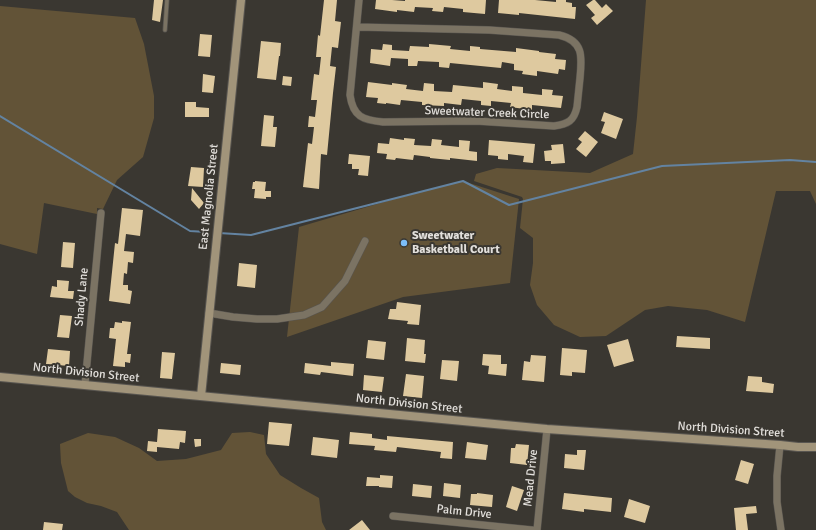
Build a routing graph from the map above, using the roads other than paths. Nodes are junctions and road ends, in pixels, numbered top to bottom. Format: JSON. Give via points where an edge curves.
{"nodes":[{"id":1,"x":167,"y":0,"type":"edge"},
{"id":2,"x":241,"y":0,"type":"edge"},
{"id":3,"x":359,"y":0,"type":"edge"},
{"id":4,"x":357,"y":27,"type":"junction"},
{"id":5,"x":165,"y":30,"type":"dead end"},
{"id":6,"x":101,"y":213,"type":"dead end"},
{"id":7,"x":365,"y":241,"type":"dead end"},
{"id":8,"x":210,"y":313,"type":"junction"},
{"id":9,"x":0,"y":377,"type":"edge"},
{"id":10,"x":84,"y":384,"type":"junction"},
{"id":11,"x":201,"y":396,"type":"junction"},
{"id":12,"x":547,"y":429,"type":"junction"},
{"id":13,"x":780,"y":445,"type":"junction"},
{"id":14,"x":816,"y":447,"type":"edge"},
{"id":15,"x":393,"y":516,"type":"dead end"},
{"id":16,"x":532,"y":530,"type":"edge"},
{"id":17,"x":537,"y":530,"type":"edge"},
{"id":18,"x":782,"y":530,"type":"edge"}],
"edges":[{"from":1,"to":5,"type":"lane"},
{"from":2,"to":8,"type":"street","name":"East Magnolia Street"},
{"from":3,"to":4,"type":"street","name":"Sweetwater Creek Circle"},
{"from":4,"to":4,"type":"street","name":"Sweetwater Creek Circle","via":[[350,95],[351,105],[363,118],[383,122],[476,122],[554,126],[563,125],[576,114],[582,60],[580,50],[568,37],[489,30]]},
{"from":6,"to":10,"type":"street","name":"Shady Lane"},
{"from":7,"to":8,"type":"street","via":[[345,281],[322,307],[304,316],[256,319]]},
{"from":8,"to":11,"type":"street","name":"East Magnolia Street"},
{"from":9,"to":10,"type":"street","name":"North Division Street"},
{"from":10,"to":11,"type":"street","name":"North Division Street"},
{"from":11,"to":12,"type":"street","name":"North Division Street"},
{"from":12,"to":13,"type":"street","name":"North Division Street"},
{"from":12,"to":17,"type":"street","name":"Mead Drive"},
{"from":13,"to":14,"type":"street","name":"North Division Street"},
{"from":13,"to":18,"type":"street","via":[[777,502]]},
{"from":15,"to":16,"type":"street","name":"Palm Drive"}]}
